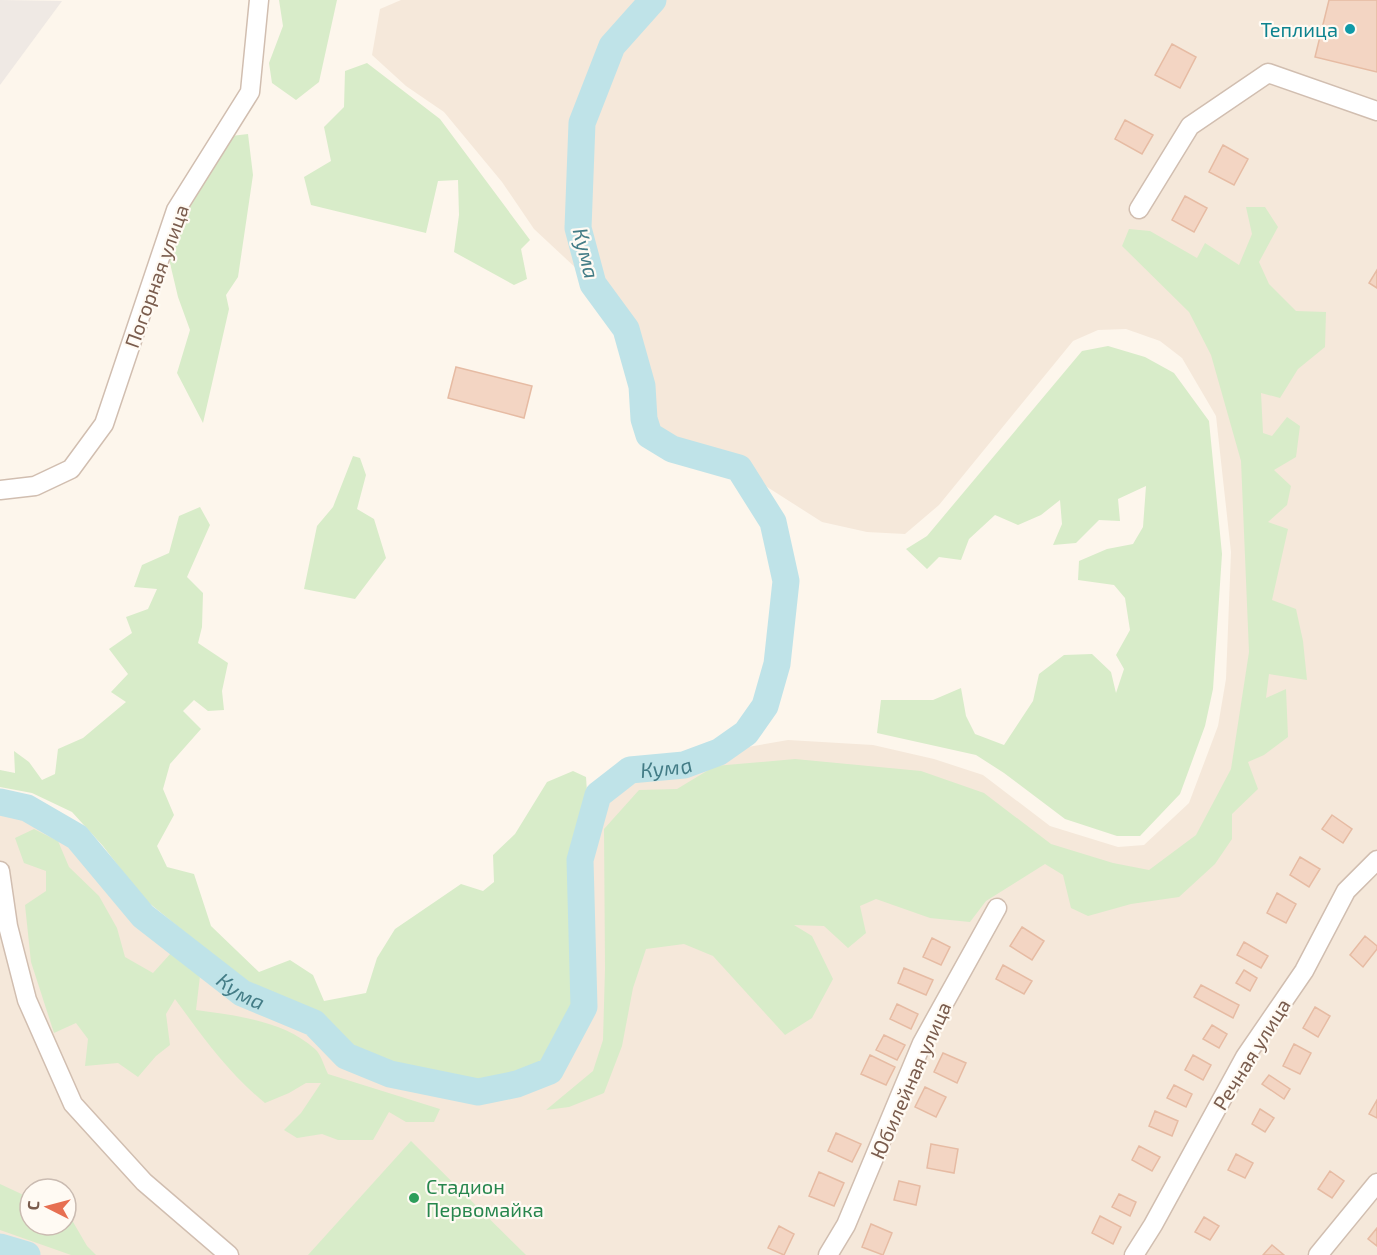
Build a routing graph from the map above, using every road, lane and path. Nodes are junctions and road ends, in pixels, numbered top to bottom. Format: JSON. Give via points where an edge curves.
{"nodes":[{"id":1,"x":260,"y":0,"type":"edge"},
{"id":2,"x":1377,"y":111,"type":"edge"},
{"id":3,"x":1139,"y":209,"type":"dead end"},
{"id":4,"x":0,"y":490,"type":"edge"},
{"id":5,"x":1377,"y":860,"type":"edge"},
{"id":6,"x":0,"y":871,"type":"edge"},
{"id":7,"x":997,"y":908,"type":"dead end"},
{"id":8,"x":1377,"y":1183,"type":"edge"},
{"id":9,"x":229,"y":1255,"type":"edge"},
{"id":10,"x":828,"y":1255,"type":"edge"},
{"id":11,"x":1134,"y":1255,"type":"edge"},
{"id":12,"x":1318,"y":1255,"type":"edge"}],
"edges":[{"from":1,"to":4,"type":"street","name":"Погорная улица","via":[[250,92],[176,210],[105,424],[71,469],[35,486]]},
{"from":2,"to":3,"type":"street","via":[[1268,73],[1190,126]]},
{"from":5,"to":11,"type":"street","name":"Речная улица","via":[[1346,891],[1304,971],[1245,1057]]},
{"from":6,"to":9,"type":"street","via":[[8,926],[27,1000],[73,1104],[144,1182]]},
{"from":7,"to":10,"type":"street","name":"Юбилейная улица","via":[[922,1043],[846,1225]]},
{"from":8,"to":12,"type":"street"}]}
